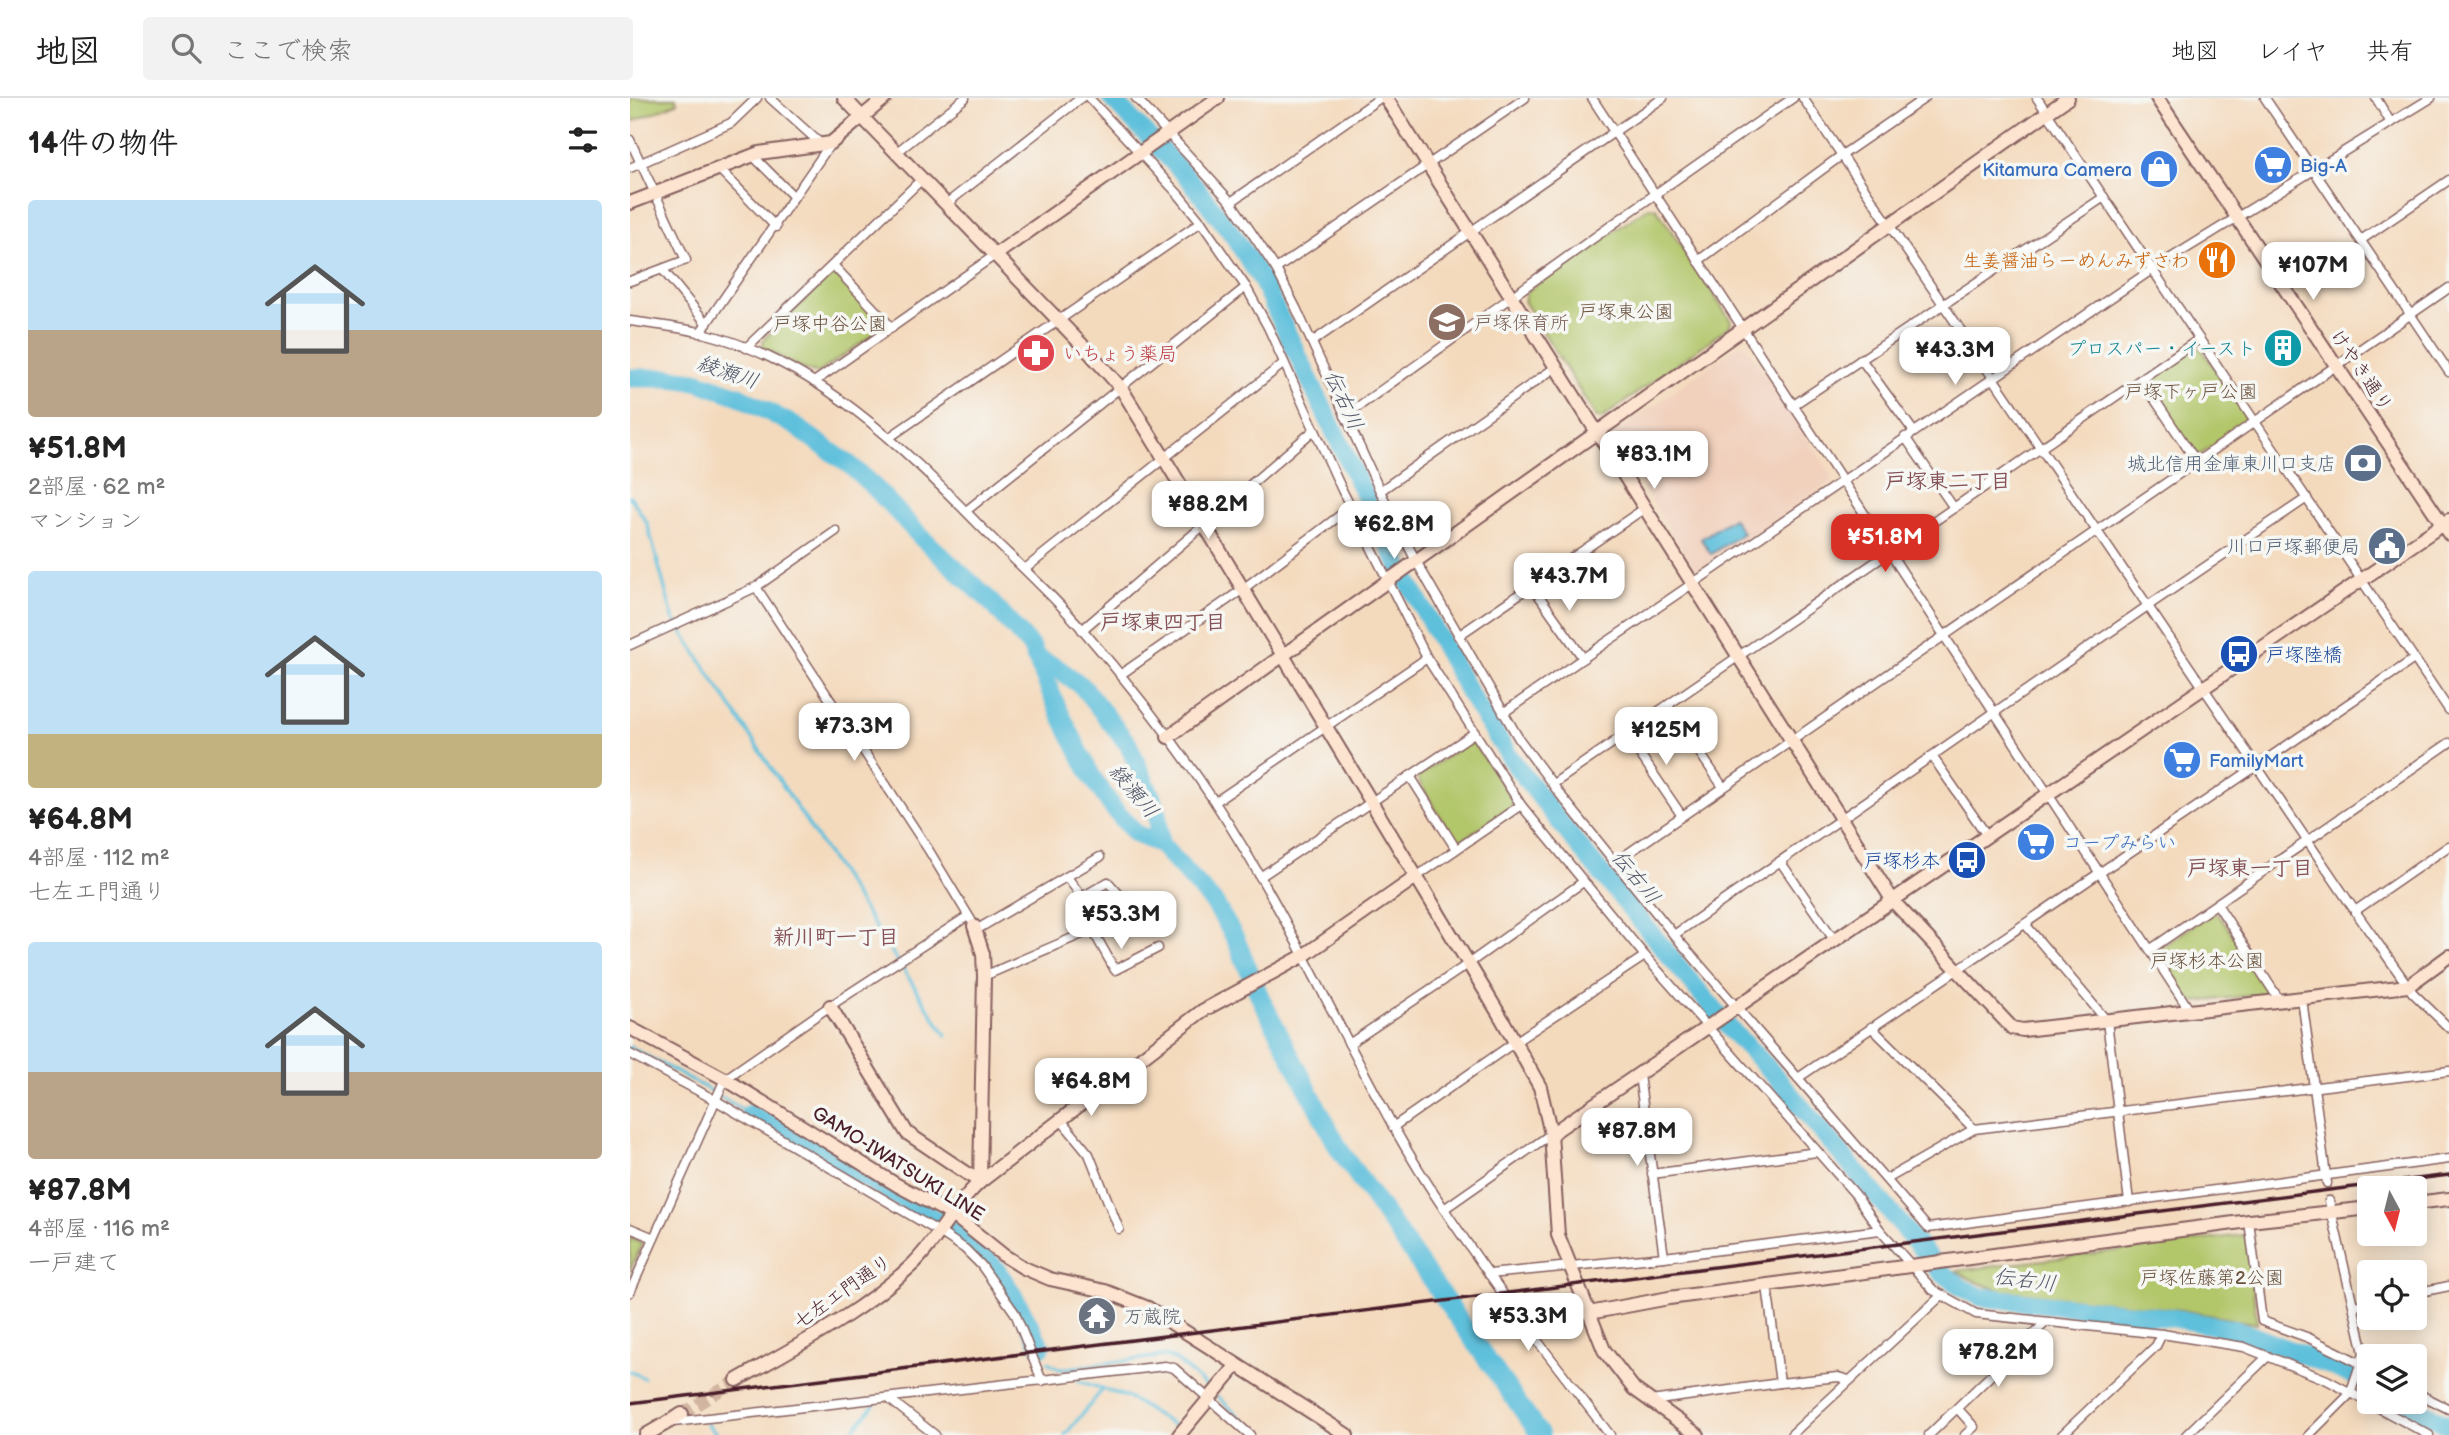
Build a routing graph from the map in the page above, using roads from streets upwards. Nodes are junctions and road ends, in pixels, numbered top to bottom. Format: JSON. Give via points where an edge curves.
{"nodes":[{"id":1,"x":757,"y":98,"type":"edge"},
{"id":2,"x":770,"y":98,"type":"edge"},
{"id":3,"x":844,"y":98,"type":"edge"},
{"id":4,"x":885,"y":98,"type":"edge"},
{"id":5,"x":965,"y":98,"type":"edge"},
{"id":6,"x":1081,"y":98,"type":"edge"},
{"id":7,"x":1089,"y":98,"type":"edge"},
{"id":8,"x":1136,"y":98,"type":"edge"},
{"id":9,"x":1217,"y":98,"type":"edge"},
{"id":10,"x":1380,"y":98,"type":"edge"},
{"id":11,"x":1386,"y":98,"type":"edge"},
{"id":12,"x":1525,"y":98,"type":"edge"},
{"id":13,"x":1592,"y":98,"type":"edge"},
{"id":14,"x":1663,"y":98,"type":"edge"},
{"id":15,"x":1793,"y":98,"type":"edge"},
{"id":16,"x":1803,"y":98,"type":"edge"},
{"id":17,"x":1925,"y":98,"type":"edge"},
{"id":18,"x":2037,"y":98,"type":"edge"},
{"id":19,"x":2068,"y":98,"type":"edge"},
{"id":20,"x":2157,"y":98,"type":"edge"},
{"id":21,"x":2266,"y":98,"type":"edge"},
{"id":22,"x":2375,"y":98,"type":"edge"},
{"id":23,"x":2431,"y":98,"type":"edge"},
{"id":24,"x":2047,"y":113,"type":"junction"},
{"id":25,"x":862,"y":117,"type":"junction"},
{"id":26,"x":2391,"y":123,"type":"junction"},
{"id":27,"x":1614,"y":132,"type":"junction"},
{"id":28,"x":1165,"y":134,"type":"junction"},
{"id":29,"x":630,"y":140,"type":"edge"},
{"id":30,"x":826,"y":144,"type":"junction"},
{"id":31,"x":1143,"y":151,"type":"junction"},
{"id":32,"x":897,"y":152,"type":"junction"},
{"id":33,"x":752,"y":155,"type":"junction"},
{"id":34,"x":1842,"y":155,"type":"junction"},
{"id":35,"x":641,"y":163,"type":"junction"},
{"id":36,"x":1428,"y":164,"type":"junction"},
{"id":37,"x":630,"y":168,"type":"edge"},
{"id":38,"x":719,"y":169,"type":"junction"},
{"id":39,"x":2314,"y":170,"type":"junction"},
{"id":40,"x":922,"y":179,"type":"junction"},
{"id":41,"x":2449,"y":180,"type":"edge"},
{"id":42,"x":1654,"y":193,"type":"junction"},
{"id":43,"x":654,"y":195,"type":"junction"},
{"id":44,"x":794,"y":197,"type":"junction"},
{"id":45,"x":2104,"y":197,"type":"junction"},
{"id":46,"x":1231,"y":202,"type":"junction"},
{"id":47,"x":630,"y":203,"type":"edge"},
{"id":48,"x":946,"y":204,"type":"junction"},
{"id":49,"x":2237,"y":217,"type":"junction"},
{"id":50,"x":1201,"y":222,"type":"junction"},
{"id":51,"x":1889,"y":225,"type":"junction"},
{"id":52,"x":776,"y":227,"type":"junction"},
{"id":53,"x":1471,"y":233,"type":"junction"},
{"id":54,"x":2361,"y":240,"type":"junction"},
{"id":55,"x":995,"y":255,"type":"junction"},
{"id":56,"x":1698,"y":261,"type":"junction"},
{"id":57,"x":833,"y":265,"type":"junction"},
{"id":58,"x":1276,"y":269,"type":"junction"},
{"id":59,"x":2153,"y":269,"type":"junction"},
{"id":60,"x":663,"y":270,"type":"junction"},
{"id":61,"x":630,"y":281,"type":"edge"},
{"id":62,"x":1246,"y":287,"type":"junction"},
{"id":63,"x":2449,"y":288,"type":"edge"},
{"id":64,"x":1512,"y":298,"type":"junction"},
{"id":65,"x":1943,"y":304,"type":"junction"},
{"id":66,"x":2411,"y":314,"type":"junction"},
{"id":67,"x":1059,"y":320,"type":"junction"},
{"id":68,"x":630,"y":321,"type":"edge"},
{"id":69,"x":707,"y":324,"type":"junction"},
{"id":70,"x":892,"y":328,"type":"junction"},
{"id":71,"x":1742,"y":329,"type":"junction"},
{"id":72,"x":700,"y":333,"type":"junction"},
{"id":73,"x":2199,"y":339,"type":"junction"},
{"id":74,"x":1312,"y":342,"type":"junction"},
{"id":75,"x":746,"y":348,"type":"junction"},
{"id":76,"x":1861,"y":359,"type":"junction"},
{"id":77,"x":1284,"y":363,"type":"junction"},
{"id":78,"x":2336,"y":365,"type":"junction"},
{"id":79,"x":1556,"y":367,"type":"junction"},
{"id":80,"x":2449,"y":372,"type":"edge"},
{"id":81,"x":1994,"y":378,"type":"junction"},
{"id":82,"x":2141,"y":379,"type":"junction"},
{"id":83,"x":814,"y":382,"type":"junction"},
{"id":84,"x":1121,"y":388,"type":"junction"},
{"id":85,"x":1792,"y":406,"type":"junction"},
{"id":86,"x":1345,"y":416,"type":"junction"},
{"id":87,"x":2255,"y":421,"type":"junction"},
{"id":88,"x":1314,"y":430,"type":"junction"},
{"id":89,"x":1597,"y":432,"type":"junction"},
{"id":90,"x":1914,"y":432,"type":"junction"},
{"id":91,"x":890,"y":437,"type":"junction"},
{"id":92,"x":1905,"y":437,"type":"junction"},
{"id":93,"x":2041,"y":447,"type":"junction"},
{"id":94,"x":1164,"y":458,"type":"junction"},
{"id":95,"x":2196,"y":461,"type":"junction"},
{"id":96,"x":1841,"y":481,"type":"junction"},
{"id":97,"x":1380,"y":491,"type":"junction"},
{"id":98,"x":2307,"y":498,"type":"junction"},
{"id":99,"x":1351,"y":508,"type":"junction"},
{"id":100,"x":1645,"y":508,"type":"junction"},
{"id":101,"x":1954,"y":508,"type":"junction"},
{"id":102,"x":966,"y":511,"type":"junction"},
{"id":103,"x":1204,"y":525,"type":"junction"},
{"id":104,"x":2447,"y":526,"type":"edge"},
{"id":105,"x":2097,"y":529,"type":"junction"},
{"id":106,"x":836,"y":531,"type":"dead end"},
{"id":107,"x":1890,"y":553,"type":"junction"},
{"id":108,"x":1413,"y":563,"type":"junction"},
{"id":109,"x":1025,"y":569,"type":"junction"},
{"id":110,"x":1391,"y":579,"type":"junction"},
{"id":111,"x":2362,"y":580,"type":"junction"},
{"id":112,"x":1691,"y":583,"type":"junction"},
{"id":113,"x":1532,"y":586,"type":"junction"},
{"id":114,"x":756,"y":587,"type":"junction"},
{"id":115,"x":1243,"y":589,"type":"junction"},
{"id":116,"x":2149,"y":605,"type":"junction"},
{"id":117,"x":1082,"y":630,"type":"junction"},
{"id":118,"x":1944,"y":635,"type":"junction"},
{"id":119,"x":1458,"y":636,"type":"junction"},
{"id":120,"x":630,"y":645,"type":"edge"},
{"id":121,"x":1283,"y":654,"type":"junction"},
{"id":122,"x":1738,"y":657,"type":"junction"},
{"id":123,"x":1427,"y":658,"type":"junction"},
{"id":124,"x":1583,"y":658,"type":"junction"},
{"id":125,"x":2414,"y":659,"type":"junction"},
{"id":126,"x":1120,"y":675,"type":"junction"},
{"id":127,"x":2203,"y":689,"type":"junction"},
{"id":128,"x":1668,"y":706,"type":"junction"},
{"id":129,"x":2449,"y":710,"type":"edge"},
{"id":130,"x":1503,"y":713,"type":"junction"},
{"id":131,"x":1995,"y":714,"type":"junction"},
{"id":132,"x":1325,"y":726,"type":"junction"},
{"id":133,"x":1474,"y":733,"type":"junction"},
{"id":134,"x":1627,"y":734,"type":"junction"},
{"id":135,"x":1168,"y":737,"type":"junction"},
{"id":136,"x":1790,"y":740,"type":"junction"},
{"id":137,"x":2449,"y":743,"type":"edge"},
{"id":138,"x":1933,"y":756,"type":"junction"},
{"id":139,"x":2256,"y":765,"type":"junction"},
{"id":140,"x":1410,"y":775,"type":"junction"},
{"id":141,"x":1553,"y":784,"type":"junction"},
{"id":142,"x":1724,"y":787,"type":"junction"},
{"id":143,"x":2048,"y":796,"type":"junction"},
{"id":144,"x":1215,"y":802,"type":"junction"},
{"id":145,"x":1371,"y":802,"type":"junction"},
{"id":146,"x":1521,"y":804,"type":"junction"},
{"id":147,"x":1682,"y":816,"type":"junction"},
{"id":148,"x":1840,"y":819,"type":"junction"},
{"id":149,"x":1988,"y":836,"type":"junction"},
{"id":150,"x":2308,"y":842,"type":"junction"},
{"id":151,"x":2449,"y":846,"type":"edge"},
{"id":152,"x":1456,"y":849,"type":"junction"},
{"id":153,"x":1100,"y":857,"type":"dead end"},
{"id":154,"x":1780,"y":861,"type":"junction"},
{"id":155,"x":1614,"y":863,"type":"junction"},
{"id":156,"x":2100,"y":872,"type":"junction"},
{"id":157,"x":1067,"y":877,"type":"junction"},
{"id":158,"x":1261,"y":877,"type":"junction"},
{"id":159,"x":1416,"y":877,"type":"junction"},
{"id":160,"x":1583,"y":882,"type":"junction"},
{"id":161,"x":1893,"y":901,"type":"junction"},
{"id":162,"x":2217,"y":904,"type":"junction"},
{"id":163,"x":1146,"y":906,"type":"dead end"},
{"id":164,"x":1134,"y":911,"type":"junction"},
{"id":165,"x":2355,"y":911,"type":"junction"},
{"id":166,"x":973,"y":924,"type":"junction"},
{"id":167,"x":2025,"y":924,"type":"junction"},
{"id":168,"x":1092,"y":929,"type":"junction"},
{"id":169,"x":1674,"y":935,"type":"junction"},
{"id":170,"x":1835,"y":941,"type":"junction"},
{"id":171,"x":1158,"y":948,"type":"dead end"},
{"id":172,"x":2151,"y":949,"type":"junction"},
{"id":173,"x":1645,"y":956,"type":"junction"},
{"id":174,"x":2449,"y":956,"type":"edge"},
{"id":175,"x":1298,"y":958,"type":"junction"},
{"id":176,"x":1468,"y":964,"type":"junction"},
{"id":177,"x":1956,"y":968,"type":"junction"},
{"id":178,"x":984,"y":976,"type":"junction"},
{"id":179,"x":2408,"y":986,"type":"junction"},
{"id":180,"x":2302,"y":999,"type":"junction"},
{"id":181,"x":2280,"y":1001,"type":"junction"},
{"id":182,"x":830,"y":1006,"type":"junction"},
{"id":183,"x":1732,"y":1010,"type":"junction"},
{"id":184,"x":2190,"y":1010,"type":"junction"},
{"id":185,"x":2106,"y":1021,"type":"junction"},
{"id":186,"x":1709,"y":1027,"type":"junction"},
{"id":187,"x":1871,"y":1027,"type":"junction"},
{"id":188,"x":630,"y":1028,"type":"edge"},
{"id":189,"x":2449,"y":1028,"type":"edge"},
{"id":190,"x":1515,"y":1042,"type":"junction"},
{"id":191,"x":1349,"y":1044,"type":"junction"},
{"id":192,"x":630,"y":1054,"type":"edge"},
{"id":193,"x":2449,"y":1071,"type":"edge"},
{"id":194,"x":1639,"y":1075,"type":"junction"},
{"id":195,"x":1798,"y":1078,"type":"junction"},
{"id":196,"x":725,"y":1079,"type":"junction"},
{"id":197,"x":2313,"y":1087,"type":"junction"},
{"id":198,"x":715,"y":1100,"type":"junction"},
{"id":199,"x":2118,"y":1110,"type":"junction"},
{"id":200,"x":1061,"y":1120,"type":"junction"},
{"id":201,"x":1394,"y":1127,"type":"junction"},
{"id":202,"x":1974,"y":1129,"type":"junction"},
{"id":203,"x":1550,"y":1134,"type":"junction"},
{"id":204,"x":1817,"y":1152,"type":"junction"},
{"id":205,"x":2449,"y":1159,"type":"edge"},
{"id":206,"x":1652,"y":1174,"type":"junction"},
{"id":207,"x":2327,"y":1178,"type":"junction"},
{"id":208,"x":1887,"y":1179,"type":"junction"},
{"id":209,"x":980,"y":1182,"type":"junction"},
{"id":210,"x":2449,"y":1199,"type":"edge"},
{"id":211,"x":2129,"y":1202,"type":"junction"},
{"id":212,"x":2427,"y":1202,"type":"edge"},
{"id":213,"x":2330,"y":1207,"type":"junction"},
{"id":214,"x":2357,"y":1208,"type":"edge"},
{"id":215,"x":1444,"y":1209,"type":"junction"},
{"id":216,"x":953,"y":1215,"type":"junction"},
{"id":217,"x":2249,"y":1222,"type":"junction"},
{"id":218,"x":630,"y":1228,"type":"edge"},
{"id":219,"x":1119,"y":1229,"type":"dead end"},
{"id":220,"x":1880,"y":1230,"type":"junction"},
{"id":221,"x":941,"y":1233,"type":"junction"},
{"id":222,"x":654,"y":1238,"type":"junction"},
{"id":223,"x":1664,"y":1257,"type":"junction"},
{"id":224,"x":1570,"y":1267,"type":"junction"},
{"id":225,"x":1917,"y":1267,"type":"junction"},
{"id":226,"x":1489,"y":1274,"type":"junction"},
{"id":227,"x":1767,"y":1286,"type":"junction"},
{"id":228,"x":2448,"y":1288,"type":"edge"},
{"id":229,"x":2427,"y":1291,"type":"edge"},
{"id":230,"x":630,"y":1292,"type":"edge"},
{"id":231,"x":1942,"y":1295,"type":"junction"},
{"id":232,"x":2357,"y":1305,"type":"edge"},
{"id":233,"x":2354,"y":1306,"type":"junction"},
{"id":234,"x":1589,"y":1313,"type":"junction"},
{"id":235,"x":2046,"y":1322,"type":"junction"},
{"id":236,"x":1529,"y":1330,"type":"junction"},
{"id":237,"x":2162,"y":1334,"type":"junction"},
{"id":238,"x":2362,"y":1344,"type":"edge"},
{"id":239,"x":2268,"y":1356,"type":"junction"},
{"id":240,"x":2357,"y":1363,"type":"edge"},
{"id":241,"x":1237,"y":1365,"type":"junction"},
{"id":242,"x":2357,"y":1374,"type":"edge"},
{"id":243,"x":737,"y":1380,"type":"tunnel mouth"},
{"id":244,"x":1849,"y":1380,"type":"junction"},
{"id":245,"x":1042,"y":1381,"type":"junction"},
{"id":246,"x":1780,"y":1383,"type":"junction"},
{"id":247,"x":2351,"y":1391,"type":"junction"},
{"id":248,"x":888,"y":1398,"type":"junction"},
{"id":249,"x":1210,"y":1398,"type":"junction"},
{"id":250,"x":2427,"y":1398,"type":"edge"},
{"id":251,"x":1651,"y":1401,"type":"junction"},
{"id":252,"x":1958,"y":1409,"type":"junction"},
{"id":253,"x":2449,"y":1409,"type":"edge"},
{"id":254,"x":682,"y":1414,"type":"tunnel mouth"},
{"id":255,"x":668,"y":1422,"type":"junction"},
{"id":256,"x":1931,"y":1434,"type":"edge"},
{"id":257,"x":646,"y":1435,"type":"edge"},
{"id":258,"x":935,"y":1435,"type":"edge"},
{"id":259,"x":1179,"y":1435,"type":"edge"},
{"id":260,"x":1250,"y":1435,"type":"edge"},
{"id":261,"x":1347,"y":1435,"type":"edge"},
{"id":262,"x":1610,"y":1435,"type":"edge"},
{"id":263,"x":1699,"y":1435,"type":"edge"},
{"id":264,"x":1791,"y":1435,"type":"edge"},
{"id":265,"x":1965,"y":1435,"type":"edge"},
{"id":266,"x":2062,"y":1435,"type":"edge"},
{"id":267,"x":2186,"y":1435,"type":"edge"},
{"id":268,"x":2309,"y":1435,"type":"edge"},
{"id":269,"x":2428,"y":1435,"type":"edge"}],
"edges":[{"from":1,"to":35,"type":"street","via":[[730,123]]},
{"from":2,"to":30,"type":"street"},
{"from":3,"to":25,"type":"street"},
{"from":4,"to":25,"type":"street"},
{"from":5,"to":32,"type":"street"},
{"from":6,"to":48,"type":"street"},
{"from":7,"to":31,"type":"street"},
{"from":8,"to":28,"type":"street"},
{"from":9,"to":28,"type":"street"},
{"from":10,"to":46,"type":"street"},
{"from":11,"to":36,"type":"street"},
{"from":12,"to":36,"type":"street"},
{"from":13,"to":27,"type":"street"},
{"from":14,"to":27,"type":"street"},
{"from":15,"to":42,"type":"street"},
{"from":16,"to":34,"type":"street"},
{"from":17,"to":34,"type":"street"},
{"from":18,"to":24,"type":"street"},
{"from":19,"to":24,"type":"street"},
{"from":20,"to":49,"type":"street","name":"けやき通り"},
{"from":21,"to":39,"type":"street"},
{"from":22,"to":26,"type":"street"},
{"from":23,"to":26,"type":"street"},
{"from":24,"to":45,"type":"street"},
{"from":24,"to":51,"type":"street"},
{"from":25,"to":30,"type":"street"},
{"from":25,"to":32,"type":"street"},
{"from":26,"to":39,"type":"street"},
{"from":27,"to":42,"type":"street"},
{"from":27,"to":53,"type":"street"},
{"from":28,"to":31,"type":"street"},
{"from":28,"to":46,"type":"street"},
{"from":29,"to":35,"type":"street"},
{"from":30,"to":33,"type":"street"},
{"from":30,"to":44,"type":"street"},
{"from":31,"to":50,"type":"street"},
{"from":31,"to":55,"type":"street"},
{"from":32,"to":40,"type":"street"},
{"from":33,"to":38,"type":"street"},
{"from":33,"to":44,"type":"street"},
{"from":34,"to":51,"type":"street"},
{"from":34,"to":56,"type":"street"},
{"from":35,"to":37,"type":"street"},
{"from":35,"to":43,"type":"street"},
{"from":36,"to":53,"type":"street"},
{"from":36,"to":58,"type":"street"},
{"from":38,"to":43,"type":"street"},
{"from":38,"to":52,"type":"street"},
{"from":39,"to":49,"type":"street"},
{"from":39,"to":54,"type":"street"},
{"from":40,"to":48,"type":"street"},
{"from":40,"to":57,"type":"street"},
{"from":41,"to":54,"type":"street"},
{"from":42,"to":56,"type":"street"},
{"from":42,"to":64,"type":"street"},
{"from":43,"to":47,"type":"street"},
{"from":43,"to":60,"type":"street","via":[[686,260]]},
{"from":44,"to":52,"type":"street"},
{"from":45,"to":59,"type":"street"},
{"from":45,"to":65,"type":"street"},
{"from":46,"to":58,"type":"street"},
{"from":48,"to":55,"type":"street"},
{"from":49,"to":59,"type":"street"},
{"from":49,"to":78,"type":"street","name":"けやき通り"},
{"from":50,"to":62,"type":"street"},
{"from":50,"to":67,"type":"street"},
{"from":51,"to":65,"type":"street"},
{"from":51,"to":71,"type":"street"},
{"from":52,"to":69,"type":"street"},
{"from":53,"to":64,"type":"street"},
{"from":53,"to":74,"type":"street"},
{"from":54,"to":66,"type":"street"},
{"from":55,"to":67,"type":"street"},
{"from":55,"to":70,"type":"street"},
{"from":56,"to":71,"type":"street"},
{"from":57,"to":70,"type":"street"},
{"from":57,"to":75,"type":"street"},
{"from":58,"to":74,"type":"street"},
{"from":59,"to":73,"type":"street"},
{"from":59,"to":81,"type":"street"},
{"from":60,"to":61,"type":"street"},
{"from":60,"to":69,"type":"street"},
{"from":62,"to":77,"type":"street"},
{"from":62,"to":84,"type":"street"},
{"from":63,"to":66,"type":"street"},
{"from":64,"to":79,"type":"street"},
{"from":64,"to":86,"type":"street"},
{"from":65,"to":76,"type":"street"},
{"from":65,"to":81,"type":"street"},
{"from":66,"to":78,"type":"street"},
{"from":66,"to":80,"type":"street"},
{"from":67,"to":84,"type":"street"},
{"from":67,"to":91,"type":"street"},
{"from":68,"to":72,"type":"street"},
{"from":69,"to":72,"type":"street"},
{"from":70,"to":83,"type":"street"},
{"from":71,"to":85,"type":"street"},
{"from":71,"to":89,"type":"street"},
{"from":72,"to":75,"type":"street"},
{"from":73,"to":82,"type":"street"},
{"from":73,"to":87,"type":"street"},
{"from":74,"to":86,"type":"street"},
{"from":75,"to":83,"type":"street"},
{"from":76,"to":85,"type":"street"},
{"from":76,"to":90,"type":"street"},
{"from":77,"to":88,"type":"street"},
{"from":77,"to":94,"type":"street"},
{"from":78,"to":87,"type":"street"},
{"from":78,"to":104,"type":"street","name":"けやき通り"},
{"from":79,"to":89,"type":"street"},
{"from":79,"to":97,"type":"street"},
{"from":81,"to":90,"type":"street"},
{"from":81,"to":93,"type":"street"},
{"from":82,"to":93,"type":"street"},
{"from":82,"to":95,"type":"street"},
{"from":83,"to":91,"type":"street"},
{"from":84,"to":94,"type":"street"},
{"from":84,"to":102,"type":"street"},
{"from":85,"to":96,"type":"street"},
{"from":86,"to":97,"type":"street"},
{"from":87,"to":95,"type":"street"},
{"from":87,"to":98,"type":"street"},
{"from":88,"to":99,"type":"street"},
{"from":88,"to":103,"type":"street"},
{"from":89,"to":100,"type":"street"},
{"from":89,"to":108,"type":"street"},
{"from":90,"to":92,"type":"street"},
{"from":91,"to":102,"type":"street"},
{"from":92,"to":96,"type":"street"},
{"from":92,"to":101,"type":"street"},
{"from":93,"to":101,"type":"street"},
{"from":93,"to":105,"type":"street"},
{"from":94,"to":103,"type":"street"},
{"from":94,"to":109,"type":"street"},
{"from":95,"to":105,"type":"street"},
{"from":96,"to":107,"type":"street"},
{"from":96,"to":112,"type":"street"},
{"from":97,"to":108,"type":"street"},
{"from":98,"to":111,"type":"street"},
{"from":98,"to":116,"type":"street"},
{"from":99,"to":110,"type":"street"},
{"from":99,"to":115,"type":"street"},
{"from":100,"to":112,"type":"street"},
{"from":100,"to":113,"type":"street"},
{"from":101,"to":107,"type":"street"},
{"from":102,"to":109,"type":"street"},
{"from":103,"to":115,"type":"street"},
{"from":103,"to":117,"type":"street"},
{"from":104,"to":111,"type":"street"},
{"from":105,"to":116,"type":"street"},
{"from":105,"to":118,"type":"street"},
{"from":106,"to":114,"type":"street"},
{"from":107,"to":118,"type":"street"},
{"from":107,"to":122,"type":"street"},
{"from":108,"to":110,"type":"street"},
{"from":108,"to":119,"type":"street"},
{"from":109,"to":117,"type":"street"},
{"from":110,"to":121,"type":"street"},
{"from":110,"to":123,"type":"street"},
{"from":111,"to":125,"type":"street"},
{"from":111,"to":127,"type":"street"},
{"from":112,"to":122,"type":"street"},
{"from":112,"to":124,"type":"street"},
{"from":113,"to":119,"type":"street"},
{"from":113,"to":124,"type":"street"},
{"from":114,"to":120,"type":"street"},
{"from":114,"to":166,"type":"street"},
{"from":115,"to":121,"type":"street"},
{"from":115,"to":126,"type":"street"},
{"from":116,"to":127,"type":"street"},
{"from":116,"to":131,"type":"street"},
{"from":117,"to":126,"type":"street"},
{"from":118,"to":131,"type":"street"},
{"from":118,"to":136,"type":"street"},
{"from":119,"to":130,"type":"street"},
{"from":121,"to":132,"type":"street"},
{"from":121,"to":135,"type":"street"},
{"from":122,"to":128,"type":"street"},
{"from":122,"to":136,"type":"street"},
{"from":123,"to":132,"type":"street"},
{"from":123,"to":133,"type":"street"},
{"from":124,"to":130,"type":"street"},
{"from":125,"to":129,"type":"street"},
{"from":125,"to":139,"type":"street"},
{"from":126,"to":135,"type":"street"},
{"from":127,"to":139,"type":"street"},
{"from":127,"to":143,"type":"street"},
{"from":128,"to":134,"type":"street"},
{"from":128,"to":142,"type":"street"},
{"from":130,"to":141,"type":"street"},
{"from":131,"to":138,"type":"street"},
{"from":131,"to":143,"type":"street"},
{"from":132,"to":144,"type":"street"},
{"from":132,"to":145,"type":"street"},
{"from":133,"to":140,"type":"street"},
{"from":133,"to":146,"type":"street"},
{"from":134,"to":141,"type":"street"},
{"from":134,"to":147,"type":"street"},
{"from":135,"to":144,"type":"street"},
{"from":136,"to":142,"type":"street"},
{"from":136,"to":148,"type":"street"},
{"from":137,"to":150,"type":"street"},
{"from":138,"to":148,"type":"street"},
{"from":138,"to":149,"type":"street"},
{"from":139,"to":150,"type":"street"},
{"from":139,"to":156,"type":"street"},
{"from":140,"to":145,"type":"street"},
{"from":140,"to":152,"type":"street"},
{"from":141,"to":155,"type":"street"},
{"from":142,"to":147,"type":"street"},
{"from":143,"to":149,"type":"street"},
{"from":143,"to":156,"type":"street"},
{"from":144,"to":158,"type":"street"},
{"from":145,"to":158,"type":"street"},
{"from":145,"to":159,"type":"street"},
{"from":146,"to":152,"type":"street"},
{"from":146,"to":160,"type":"street"},
{"from":147,"to":155,"type":"street"},
{"from":148,"to":154,"type":"street"},
{"from":148,"to":161,"type":"street"},
{"from":149,"to":161,"type":"street"},
{"from":150,"to":162,"type":"street"},
{"from":150,"to":165,"type":"street"},
{"from":151,"to":165,"type":"street"},
{"from":152,"to":159,"type":"street"},
{"from":153,"to":157,"type":"street"},
{"from":154,"to":169,"type":"street"},
{"from":154,"to":170,"type":"street"},
{"from":155,"to":169,"type":"street"},
{"from":156,"to":167,"type":"street"},
{"from":156,"to":172,"type":"street"},
{"from":157,"to":164,"type":"street","via":[[1083,897],[1108,882]]},
{"from":157,"to":166,"type":"street"},
{"from":158,"to":175,"type":"street"},
{"from":159,"to":175,"type":"street","name":"七左エ門通り"},
{"from":159,"to":176,"type":"street"},
{"from":160,"to":173,"type":"street"},
{"from":160,"to":176,"type":"street"},
{"from":161,"to":170,"type":"street"},
{"from":161,"to":177,"type":"street"},
{"from":162,"to":172,"type":"street"},
{"from":162,"to":181,"type":"street"},
{"from":163,"to":164,"type":"street"},
{"from":164,"to":168,"type":"street"},
{"from":165,"to":179,"type":"street"},
{"from":166,"to":178,"type":"street","via":[[983,954]]},
{"from":166,"to":182,"type":"street"},
{"from":167,"to":177,"type":"street"},
{"from":167,"to":185,"type":"street"},
{"from":168,"to":171,"type":"street","via":[[1115,970]]},
{"from":168,"to":178,"type":"street"},
{"from":169,"to":183,"type":"street"},
{"from":170,"to":183,"type":"street"},
{"from":172,"to":184,"type":"street"},
{"from":173,"to":186,"type":"street"},
{"from":173,"to":190,"type":"street"},
{"from":174,"to":179,"type":"street"},
{"from":175,"to":191,"type":"street"},
{"from":175,"to":200,"type":"street","name":"七左エ門通り","via":[[1214,1004]]},
{"from":176,"to":190,"type":"street"},
{"from":176,"to":191,"type":"street"},
{"from":177,"to":185,"type":"street","via":[[2017,1030]]},
{"from":177,"to":187,"type":"street"},
{"from":178,"to":209,"type":"street"},
{"from":179,"to":180,"type":"street"},
{"from":179,"to":189,"type":"street"},
{"from":180,"to":181,"type":"street"},
{"from":180,"to":197,"type":"street"},
{"from":181,"to":184,"type":"street"},
{"from":182,"to":196,"type":"street"},
{"from":182,"to":209,"type":"street","via":[[907,1133]]},
{"from":183,"to":186,"type":"street"},
{"from":183,"to":195,"type":"street"},
{"from":184,"to":185,"type":"street"},
{"from":185,"to":199,"type":"street"},
{"from":186,"to":194,"type":"street"},
{"from":186,"to":204,"type":"street"},
{"from":187,"to":195,"type":"street"},
{"from":187,"to":202,"type":"street"},
{"from":188,"to":196,"type":"street","name":"GAMO-IWATSUKI LINE"},
{"from":190,"to":201,"type":"street"},
{"from":190,"to":203,"type":"street","via":[[1540,1087]]},
{"from":191,"to":201,"type":"street"},
{"from":192,"to":198,"type":"street"},
{"from":193,"to":197,"type":"street"},
{"from":194,"to":203,"type":"street"},
{"from":194,"to":206,"type":"street"},
{"from":195,"to":208,"type":"street"},
{"from":196,"to":198,"type":"street"},
{"from":196,"to":216,"type":"street","name":"GAMO-IWATSUKI LINE"},
{"from":197,"to":199,"type":"street"},
{"from":197,"to":207,"type":"street"},
{"from":198,"to":221,"type":"street"},
{"from":198,"to":222,"type":"street"},
{"from":199,"to":202,"type":"street"},
{"from":199,"to":211,"type":"street"},
{"from":200,"to":209,"type":"street","name":"七左エ門通り"},
{"from":200,"to":219,"type":"street","via":[[1089,1154]]},
{"from":201,"to":215,"type":"street"},
{"from":202,"to":208,"type":"street"},
{"from":203,"to":215,"type":"street"},
{"from":203,"to":224,"type":"street","via":[[1558,1235]]},
{"from":204,"to":206,"type":"street"},
{"from":204,"to":220,"type":"street"},
{"from":205,"to":207,"type":"street"},
{"from":206,"to":223,"type":"street"},
{"from":207,"to":211,"type":"street"},
{"from":208,"to":211,"type":"street","via":[[1928,1228]]},
{"from":209,"to":216,"type":"street","name":"七左エ門通り"},
{"from":210,"to":212,"type":"street"},
{"from":213,"to":214,"type":"street"},
{"from":213,"to":217,"type":"street"},
{"from":213,"to":233,"type":"street"},
{"from":215,"to":226,"type":"street"},
{"from":216,"to":221,"type":"street","name":"七左エ門通り"},
{"from":216,"to":241,"type":"street","name":"GAMO-IWATSUKI LINE","via":[[1024,1268],[1148,1308]]},
{"from":217,"to":225,"type":"street"},
{"from":217,"to":240,"type":"street","via":[[2262,1321],[2309,1338]]},
{"from":218,"to":222,"type":"street"},
{"from":220,"to":223,"type":"street"},
{"from":220,"to":225,"type":"street"},
{"from":221,"to":243,"type":"street","name":"七左エ門通り","via":[[905,1271],[857,1309]]},
{"from":221,"to":245,"type":"street","via":[[981,1265],[1015,1313]]},
{"from":222,"to":230,"type":"street"},
{"from":223,"to":224,"type":"street"},
{"from":224,"to":226,"type":"street"},
{"from":224,"to":234,"type":"street"},
{"from":225,"to":227,"type":"street"},
{"from":225,"to":231,"type":"street"},
{"from":226,"to":236,"type":"street"},
{"from":227,"to":234,"type":"street"},
{"from":227,"to":246,"type":"street"},
{"from":228,"to":229,"type":"street"},
{"from":231,"to":235,"type":"street","via":[[1976,1314]]},
{"from":231,"to":244,"type":"street"},
{"from":232,"to":233,"type":"street"},
{"from":233,"to":238,"type":"street"},
{"from":234,"to":236,"type":"street","via":[[1538,1318]]},
{"from":234,"to":251,"type":"street","via":[[1604,1350],[1634,1389]]},
{"from":235,"to":237,"type":"street"},
{"from":235,"to":252,"type":"street"},
{"from":236,"to":262,"type":"street"},
{"from":237,"to":239,"type":"street"},
{"from":237,"to":266,"type":"street"},
{"from":239,"to":247,"type":"street"},
{"from":239,"to":267,"type":"street"},
{"from":241,"to":249,"type":"street"},
{"from":241,"to":261,"type":"street","name":"GAMO-IWATSUKI LINE"},
{"from":242,"to":247,"type":"street"},
{"from":244,"to":246,"type":"street"},
{"from":244,"to":264,"type":"street"},
{"from":245,"to":248,"type":"street"},
{"from":245,"to":249,"type":"street","via":[[1165,1366],[1174,1368]]},
{"from":246,"to":251,"type":"street"},
{"from":247,"to":268,"type":"street"},
{"from":247,"to":269,"type":"street"},
{"from":248,"to":255,"type":"street"},
{"from":248,"to":258,"type":"street"},
{"from":249,"to":259,"type":"street"},
{"from":249,"to":260,"type":"street"},
{"from":250,"to":253,"type":"street"},
{"from":251,"to":263,"type":"street"},
{"from":252,"to":256,"type":"street"},
{"from":252,"to":265,"type":"street","via":[[1974,1427]]},
{"from":254,"to":255,"type":"street"},
{"from":255,"to":257,"type":"street"}]}
